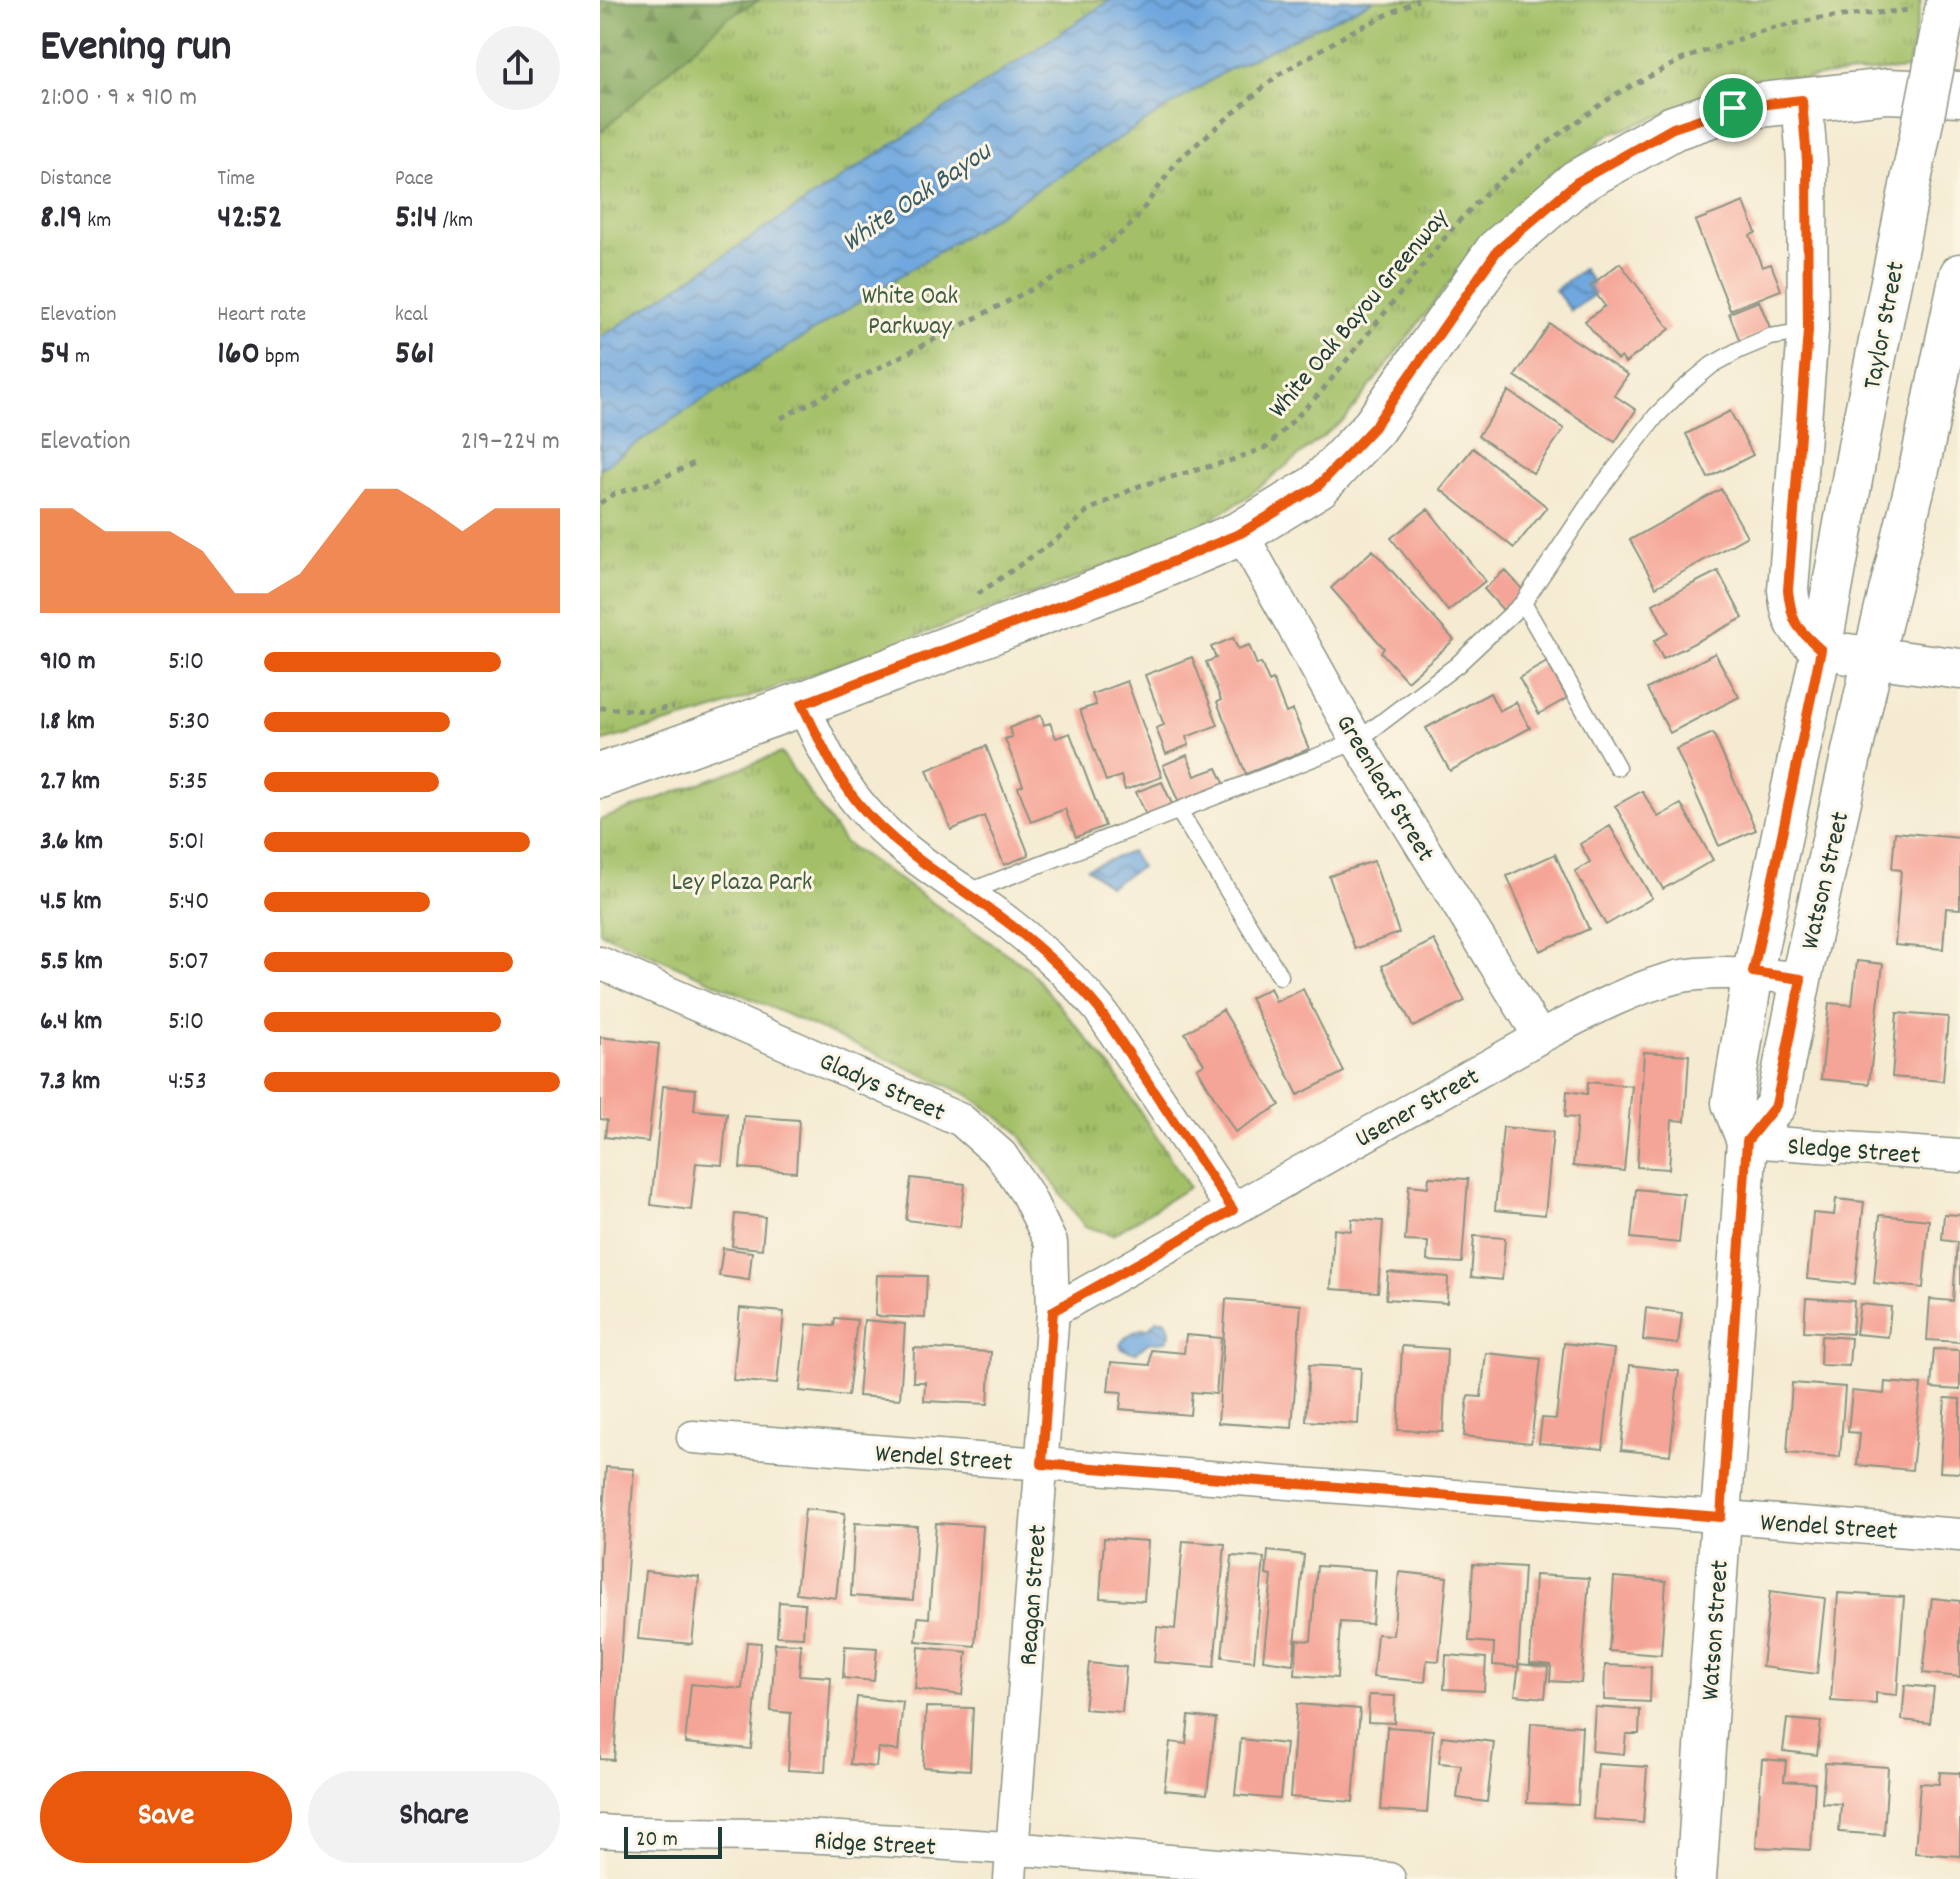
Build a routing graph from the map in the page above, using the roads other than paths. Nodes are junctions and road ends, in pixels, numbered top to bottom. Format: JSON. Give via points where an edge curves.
{"nodes":[{"id":1,"x":1934,"y":5,"type":"edge"},
{"id":2,"x":1960,"y":94,"type":"edge"},
{"id":3,"x":1802,"y":100,"type":"junction"},
{"id":4,"x":1960,"y":274,"type":"edge"},
{"id":5,"x":1808,"y":331,"type":"junction"},
{"id":6,"x":1241,"y":533,"type":"junction"},
{"id":7,"x":1523,"y":603,"type":"junction"},
{"id":8,"x":1821,"y":650,"type":"junction"},
{"id":9,"x":1873,"y":658,"type":"junction"},
{"id":10,"x":1960,"y":669,"type":"edge"},
{"id":11,"x":802,"y":704,"type":"junction"},
{"id":12,"x":1357,"y":741,"type":"junction"},
{"id":13,"x":1617,"y":767,"type":"dead end"},
{"id":14,"x":600,"y":776,"type":"edge"},
{"id":15,"x":1179,"y":811,"type":"junction"},
{"id":16,"x":965,"y":894,"type":"junction"},
{"id":17,"x":600,"y":963,"type":"edge"},
{"id":18,"x":1753,"y":972,"type":"junction"},
{"id":19,"x":1280,"y":976,"type":"dead end"},
{"id":20,"x":1801,"y":979,"type":"junction"},
{"id":21,"x":1540,"y":1037,"type":"junction"},
{"id":22,"x":1747,"y":1141,"type":"junction"},
{"id":23,"x":1960,"y":1156,"type":"edge"},
{"id":24,"x":1233,"y":1210,"type":"junction"},
{"id":25,"x":1053,"y":1311,"type":"junction"},
{"id":26,"x":693,"y":1437,"type":"dead end"},
{"id":27,"x":1042,"y":1464,"type":"junction"},
{"id":28,"x":1721,"y":1517,"type":"junction"},
{"id":29,"x":1960,"y":1535,"type":"edge"},
{"id":30,"x":600,"y":1831,"type":"edge"},
{"id":31,"x":1011,"y":1865,"type":"edge"},
{"id":32,"x":1389,"y":1879,"type":"edge"},
{"id":33,"x":1696,"y":1879,"type":"edge"}],
"edges":[{"from":1,"to":8,"type":"street","name":"Taylor Street","bridge":true},
{"from":2,"to":3,"type":"main road","via":[[1887,91]]},
{"from":3,"to":5,"type":"street"},
{"from":3,"to":6,"type":"main road","via":[[1733,108],[1673,128],[1577,182],[1497,251],[1374,427],[1318,486]]},
{"from":4,"to":9,"type":"street"},
{"from":5,"to":7,"type":"lane","via":[[1770,337],[1739,350],[1673,398],[1595,495]]},
{"from":5,"to":8,"type":"street","via":[[1788,590],[1797,628]]},
{"from":6,"to":11,"type":"main road"},
{"from":6,"to":12,"type":"street","name":"Greenleaf Street"},
{"from":7,"to":12,"type":"lane","via":[[1457,665]]},
{"from":7,"to":13,"type":"lane"},
{"from":8,"to":9,"type":"street"},
{"from":8,"to":18,"type":"street","name":"Watson Street"},
{"from":9,"to":10,"type":"street"},
{"from":9,"to":20,"type":"street","name":"Watson Street"},
{"from":11,"to":14,"type":"main road"},
{"from":11,"to":16,"type":"street","via":[[830,763],[859,804],[894,841]]},
{"from":12,"to":15,"type":"lane"},
{"from":12,"to":21,"type":"street","name":"Greenleaf Street"},
{"from":15,"to":16,"type":"lane"},
{"from":15,"to":19,"type":"lane"},
{"from":16,"to":24,"type":"street","via":[[1010,925],[1099,1009]]},
{"from":17,"to":25,"type":"street","name":"Gladys Street","via":[[961,1120],[1001,1155],[1051,1243]]},
{"from":18,"to":20,"type":"street","name":"Usener Street"},
{"from":18,"to":21,"type":"street","name":"Usener Street","via":[[1679,977],[1612,1000]]},
{"from":18,"to":22,"type":"street","name":"Watson Street","via":[[1732,1103]]},
{"from":20,"to":22,"type":"street","name":"Watson Street","via":[[1776,1105]]},
{"from":21,"to":24,"type":"street","name":"Usener Street"},
{"from":22,"to":23,"type":"street","name":"Sledge Street"},
{"from":22,"to":28,"type":"street","name":"Watson Street"},
{"from":24,"to":25,"type":"street","name":"Usener Street"},
{"from":25,"to":27,"type":"street","name":"Reagan Street"},
{"from":26,"to":27,"type":"street","name":"Wendel Street"},
{"from":27,"to":28,"type":"street","name":"Wendel Street"},
{"from":27,"to":31,"type":"street","name":"Reagan Street"},
{"from":28,"to":29,"type":"street","name":"Wendel Street"},
{"from":28,"to":33,"type":"street","name":"Watson Street"},
{"from":30,"to":31,"type":"street","name":"Ridge Street","via":[[770,1835]]},
{"from":31,"to":32,"type":"street","name":"Ridge Street"}]}
